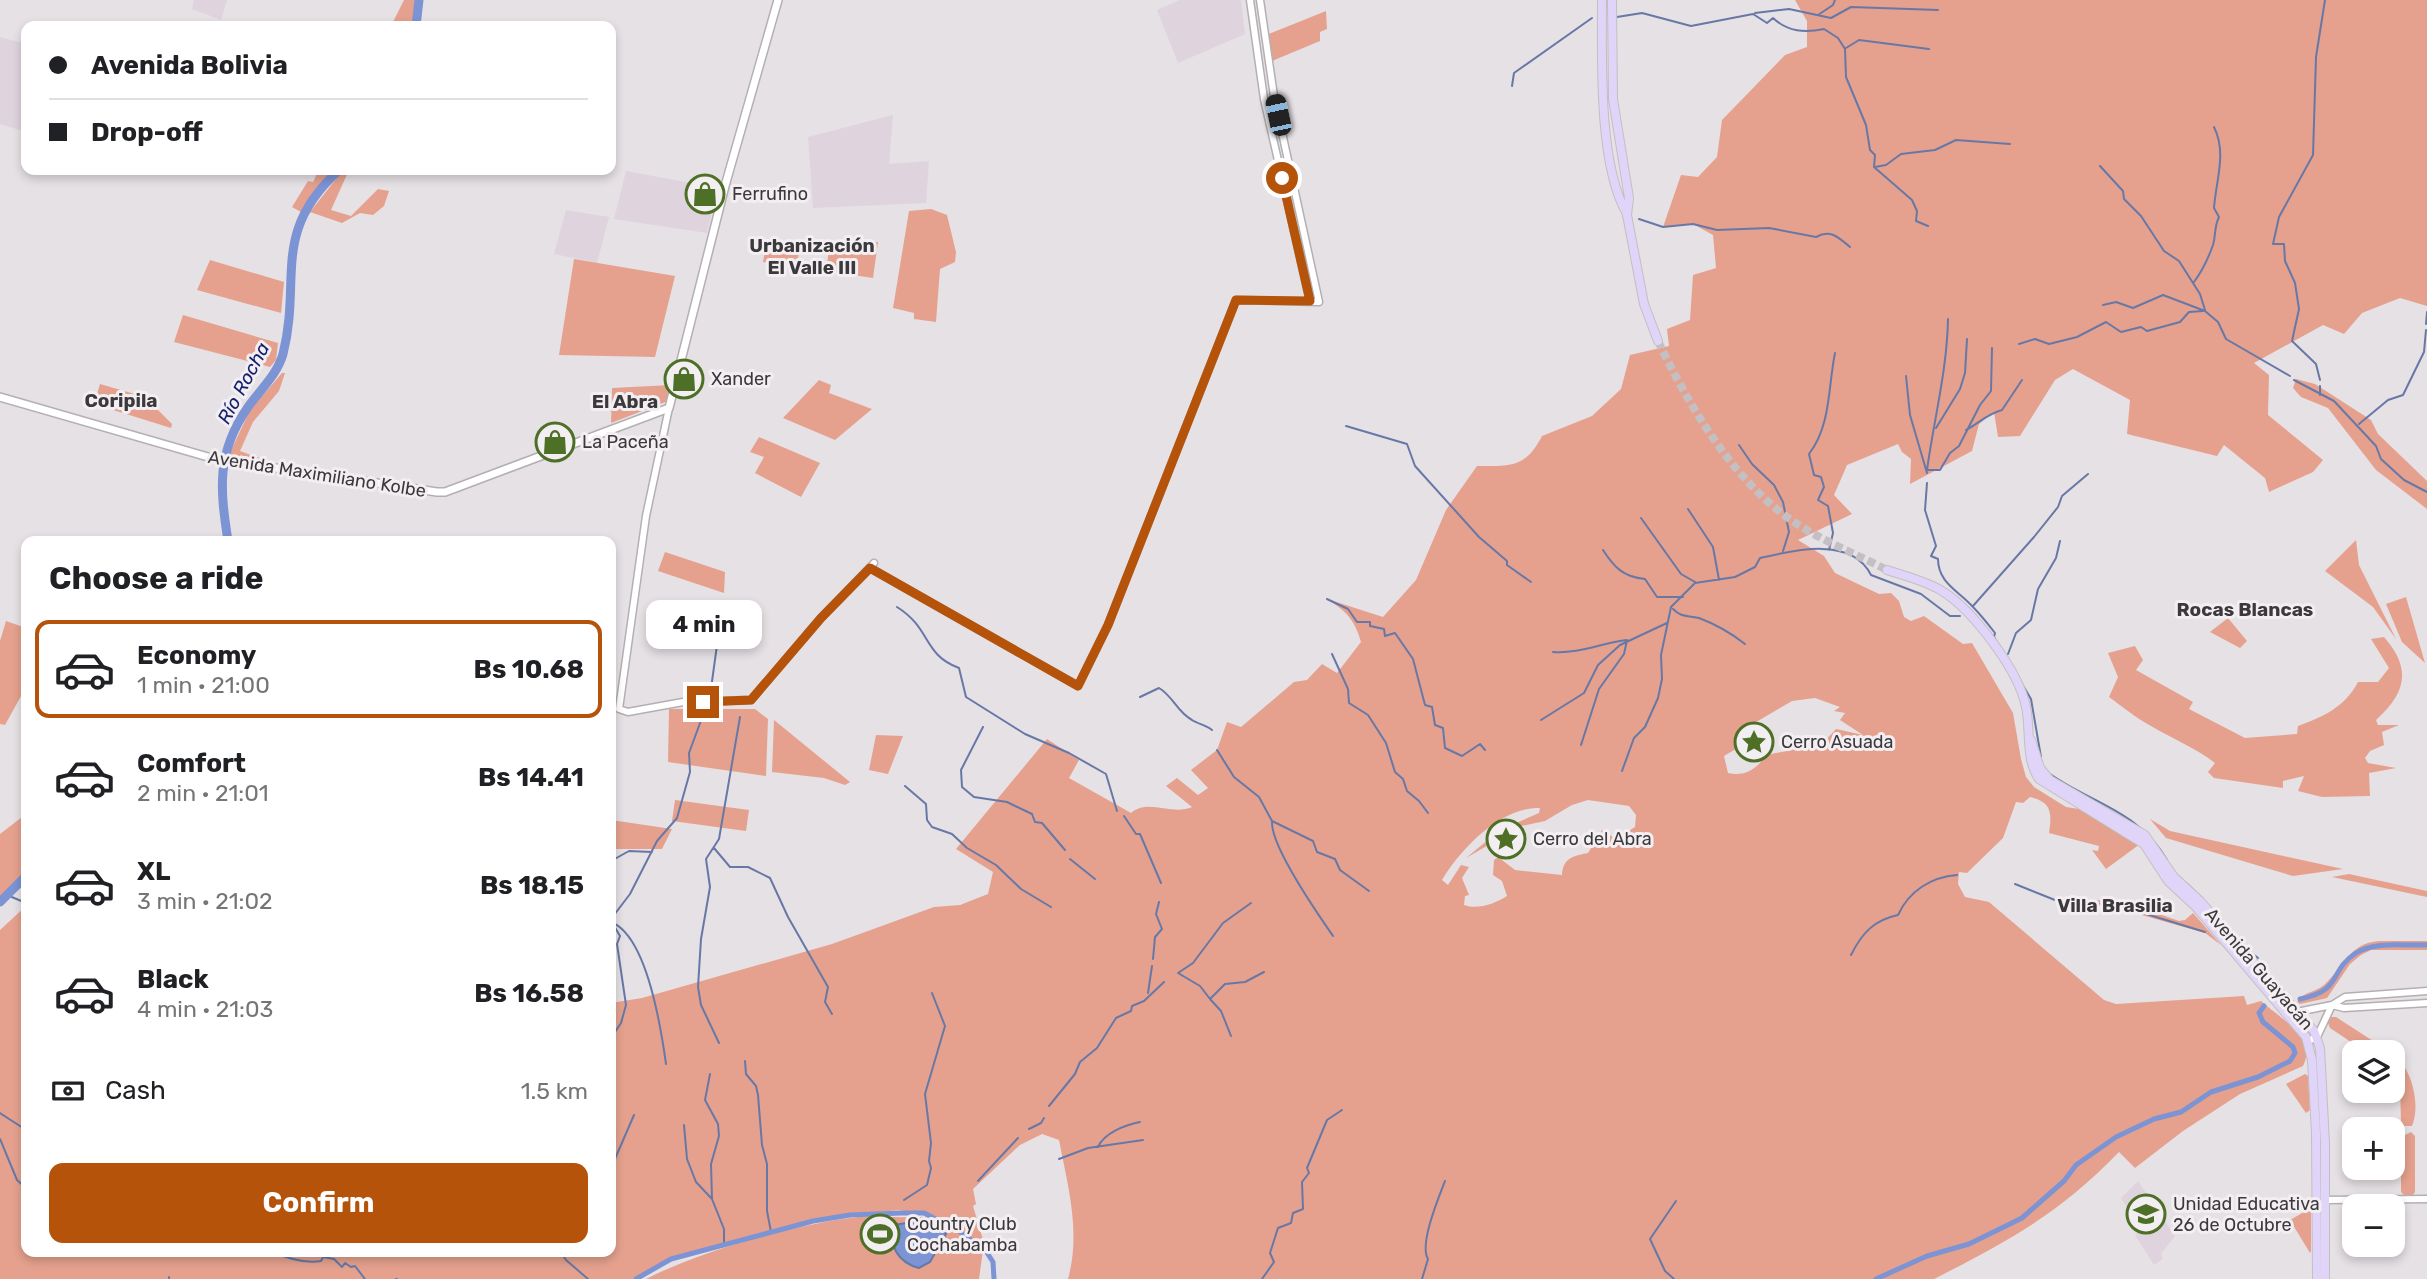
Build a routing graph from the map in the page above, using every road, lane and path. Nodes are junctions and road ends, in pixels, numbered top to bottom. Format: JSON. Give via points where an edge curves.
{"nodes":[{"id":1,"x":778,"y":0,"type":"edge"},
{"id":2,"x":1250,"y":0,"type":"edge"},
{"id":3,"x":1260,"y":0,"type":"edge"},
{"id":4,"x":1602,"y":4,"type":"edge"},
{"id":5,"x":1612,"y":4,"type":"edge"},
{"id":6,"x":1627,"y":215,"type":"junction"},
{"id":7,"x":1310,"y":301,"type":"junction"},
{"id":8,"x":1658,"y":341,"type":"tunnel mouth"},
{"id":9,"x":0,"y":397,"type":"edge"},
{"id":10,"x":669,"y":408,"type":"junction"},
{"id":11,"x":1887,"y":569,"type":"tunnel mouth"},
{"id":12,"x":2031,"y":740,"type":"junction"},
{"id":13,"x":2427,"y":991,"type":"edge"},
{"id":14,"x":2427,"y":1003,"type":"edge"},
{"id":15,"x":2332,"y":1004,"type":"junction"},
{"id":16,"x":2297,"y":1012,"type":"junction"},
{"id":17,"x":2317,"y":1037,"type":"junction"},
{"id":18,"x":2308,"y":1041,"type":"junction"},
{"id":19,"x":2427,"y":1199,"type":"edge"},
{"id":20,"x":2326,"y":1200,"type":"junction"},
{"id":21,"x":2317,"y":1279,"type":"edge"},
{"id":22,"x":2325,"y":1279,"type":"edge"}],
"edges":[{"from":1,"to":10,"type":"main road"},
{"from":2,"to":7,"type":"street","via":[[1264,99]]},
{"from":3,"to":7,"type":"street","via":[[1274,96],[1319,302]]},
{"from":4,"to":5,"type":"main road"},
{"from":4,"to":6,"type":"main road","via":[[1606,131],[1619,202]]},
{"from":5,"to":6,"type":"main road","via":[[1613,100],[1629,198]]},
{"from":6,"to":8,"type":"main road","via":[[1644,304]]},
{"from":7,"to":10,"type":"street","via":[[1236,300],[1113,614],[1078,686],[872,565],[751,700],[683,702],[628,712],[619,709],[646,516]]},
{"from":9,"to":10,"type":"main road","name":"Avenida Maximiliano Kolbe","via":[[229,462],[445,492]]},
{"from":11,"to":12,"type":"main road","name":"Avenida Guayacán","via":[[1939,589],[1969,614],[2018,684]]},
{"from":12,"to":16,"type":"main road","name":"Avenida Guayacán","via":[[2044,774],[2145,835],[2174,877]]},
{"from":12,"to":18,"type":"main road","name":"Avenida Guayacán","via":[[2033,769],[2039,779],[2144,844],[2168,881],[2195,906]]},
{"from":13,"to":15,"type":"street","via":[[2345,997]]},
{"from":14,"to":15,"type":"street","via":[[2344,1008]]},
{"from":15,"to":16,"type":"street"},
{"from":15,"to":17,"type":"street"},
{"from":16,"to":17,"type":"main road","name":"Avenida Guayacán"},
{"from":17,"to":18,"type":"street"},
{"from":17,"to":20,"type":"main road","name":"Avenida Guayacán"},
{"from":18,"to":21,"type":"main road","name":"Avenida Guayacán","via":[[2317,1149]]},
{"from":19,"to":20,"type":"street"},
{"from":20,"to":22,"type":"main road","name":"Avenida Guayacán"}]}
